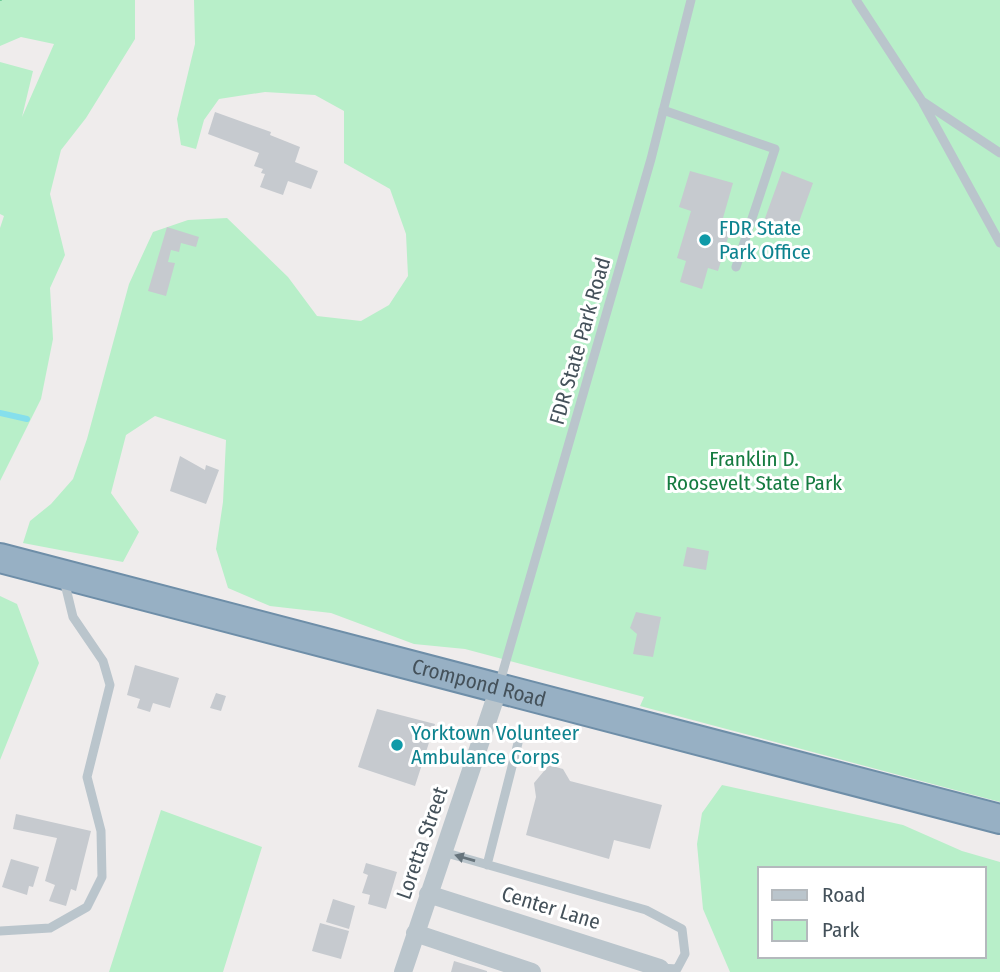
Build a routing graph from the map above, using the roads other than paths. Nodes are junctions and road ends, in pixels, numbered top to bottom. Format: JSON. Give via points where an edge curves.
{"nodes":[{"id":1,"x":691,"y":0,"type":"edge"},
{"id":2,"x":856,"y":0,"type":"edge"},
{"id":3,"x":922,"y":101,"type":"junction"},
{"id":4,"x":663,"y":110,"type":"junction"},
{"id":5,"x":1000,"y":153,"type":"edge"},
{"id":6,"x":1000,"y":243,"type":"edge"},
{"id":7,"x":736,"y":267,"type":"dead end"},
{"id":8,"x":0,"y":558,"type":"edge"},
{"id":9,"x":62,"y":575,"type":"junction"},
{"id":10,"x":498,"y":690,"type":"junction"},
{"id":11,"x":517,"y":743,"type":"dead end"},
{"id":12,"x":1000,"y":819,"type":"edge"},
{"id":13,"x":443,"y":852,"type":"junction"},
{"id":14,"x":487,"y":865,"type":"junction"},
{"id":15,"x":428,"y":894,"type":"junction"},
{"id":16,"x":0,"y":931,"type":"edge"},
{"id":17,"x":415,"y":933,"type":"junction"},
{"id":18,"x":660,"y":968,"type":"joint"},
{"id":19,"x":403,"y":972,"type":"edge"},
{"id":20,"x":532,"y":972,"type":"edge"}],
"edges":[{"from":1,"to":4,"type":"lane","name":"FDR State Park Road"},
{"from":2,"to":3,"type":"lane"},
{"from":3,"to":5,"type":"lane"},
{"from":3,"to":6,"type":"lane"},
{"from":4,"to":7,"type":"lane","via":[[775,149]]},
{"from":4,"to":10,"type":"lane","name":"FDR State Park Road"},
{"from":8,"to":9,"type":"highway","name":"Crompond Road"},
{"from":9,"to":10,"type":"highway","name":"Crompond Road"},
{"from":9,"to":16,"type":"lane","via":[[73,617],[103,661],[110,685],[87,778],[101,831],[102,877],[87,907],[50,928]]},
{"from":10,"to":12,"type":"highway","name":"Crompond Road"},
{"from":10,"to":13,"type":"street","name":"Loretta Street"},
{"from":11,"to":14,"type":"lane"},
{"from":14,"to":13,"type":"lane","one_way":true},
{"from":13,"to":15,"type":"street","name":"Loretta Street"},
{"from":14,"to":18,"type":"lane","via":[[646,910],[682,929],[685,954],[677,969]]},
{"from":15,"to":17,"type":"street","name":"Loretta Street"},
{"from":15,"to":18,"type":"street","name":"Center Lane"},
{"from":17,"to":19,"type":"street","name":"Loretta Street"},
{"from":17,"to":20,"type":"street"}]}
